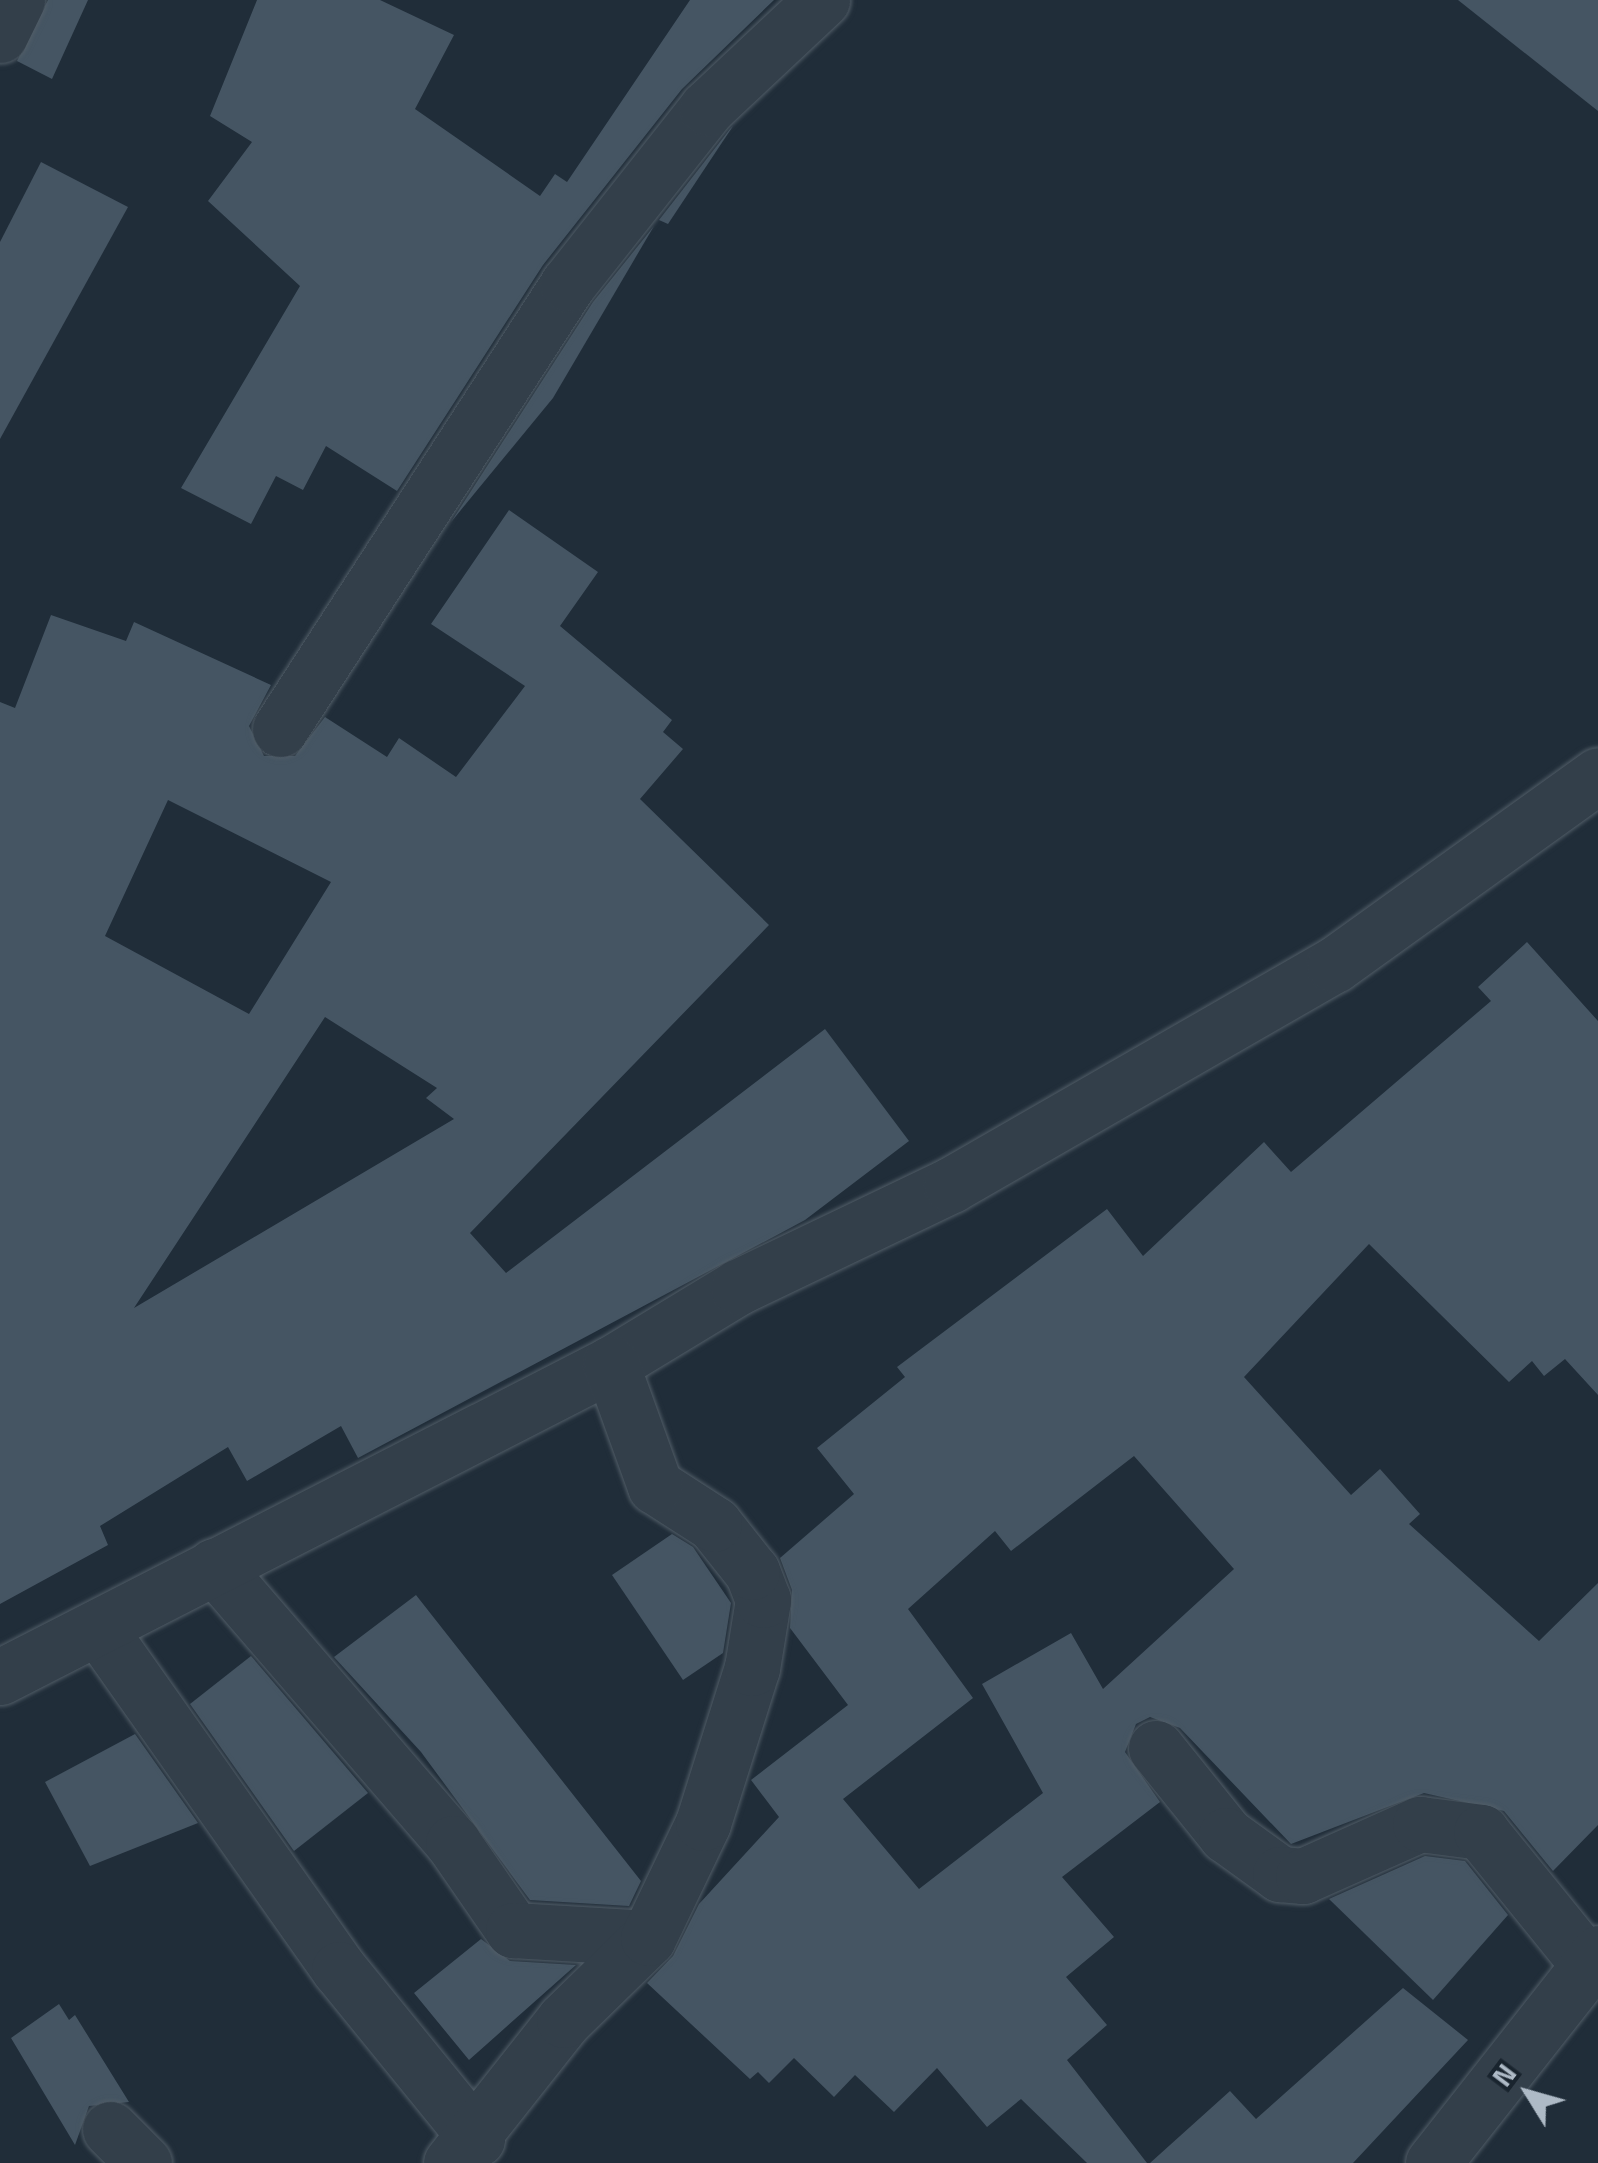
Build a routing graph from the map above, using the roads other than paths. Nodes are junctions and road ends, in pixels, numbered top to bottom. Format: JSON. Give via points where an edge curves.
{"nodes":[{"id":1,"x":17,"y":0,"type":"edge"},
{"id":2,"x":822,"y":0,"type":"edge"},
{"id":3,"x":0,"y":34,"type":"edge"},
{"id":4,"x":280,"y":729,"type":"dead end"},
{"id":5,"x":1598,"y":774,"type":"edge"},
{"id":6,"x":611,"y":1364,"type":"junction"},
{"id":7,"x":214,"y":1566,"type":"junction"},
{"id":8,"x":100,"y":1629,"type":"junction"},
{"id":9,"x":0,"y":1677,"type":"edge"},
{"id":10,"x":1156,"y":1748,"type":"dead end"},
{"id":11,"x":648,"y":1938,"type":"junction"},
{"id":12,"x":1593,"y":1959,"type":"edge"},
{"id":13,"x":464,"y":2151,"type":"edge"},
{"id":14,"x":1433,"y":2163,"type":"edge"}],
"edges":[{"from":1,"to":3,"type":"street"},
{"from":2,"to":4,"type":"street","via":[[707,108],[568,284]]},
{"from":5,"to":6,"type":"street","via":[[1334,965],[951,1185],[738,1287]]},
{"from":6,"to":7,"type":"street"},
{"from":6,"to":11,"type":"street","via":[[654,1486],[714,1524],[763,1600],[752,1668],[703,1823]]},
{"from":7,"to":8,"type":"street"},
{"from":7,"to":11,"type":"street","via":[[453,1844],[513,1930]]},
{"from":8,"to":9,"type":"street"},
{"from":8,"to":13,"type":"street"},
{"from":10,"to":12,"type":"street","via":[[1226,1835],[1280,1874],[1303,1876],[1420,1824],[1482,1832]]},
{"from":11,"to":13,"type":"street","via":[[564,2020]]},
{"from":12,"to":14,"type":"street"}]}
